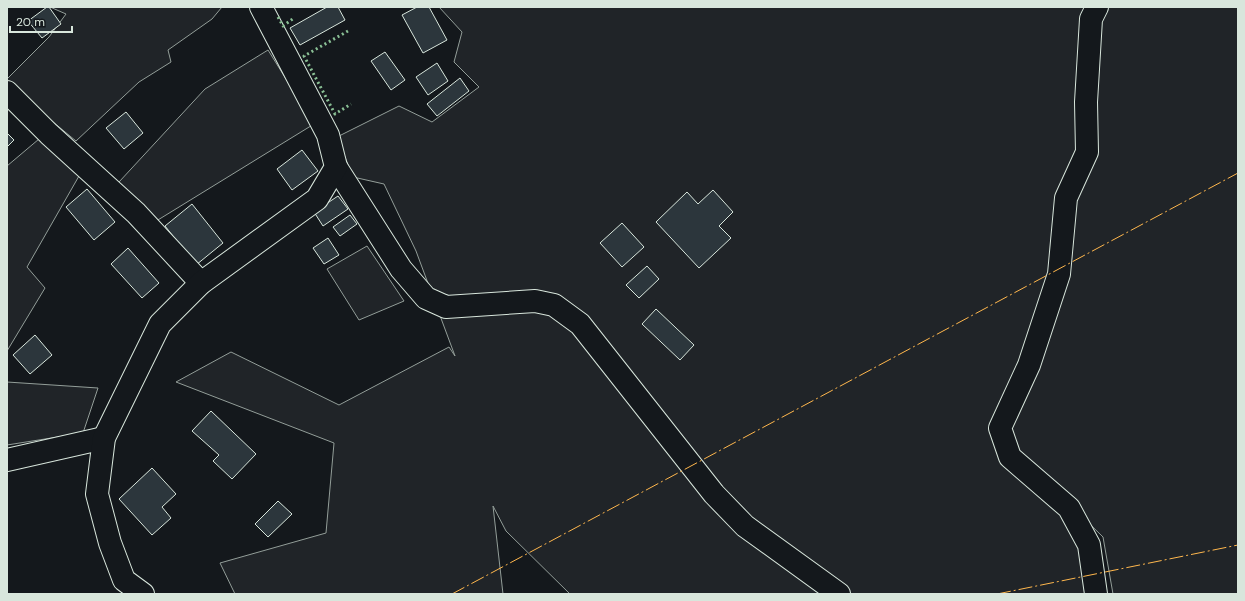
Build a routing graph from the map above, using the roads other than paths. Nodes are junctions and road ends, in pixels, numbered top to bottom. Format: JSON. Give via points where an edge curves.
{"nodes":[{"id":1,"x":260,"y":7,"type":"edge"},
{"id":2,"x":1097,"y":7,"type":"edge"},
{"id":3,"x":7,"y":92,"type":"edge"},
{"id":4,"x":336,"y":167,"type":"junction"},
{"id":5,"x":201,"y":283,"type":"junction"},
{"id":6,"x":104,"y":438,"type":"junction"},
{"id":7,"x":7,"y":460,"type":"edge"},
{"id":8,"x":125,"y":587,"type":"edge"},
{"id":9,"x":143,"y":594,"type":"edge"},
{"id":10,"x":839,"y":594,"type":"edge"},
{"id":11,"x":1096,"y":594,"type":"edge"}],
"edges":[{"from":1,"to":4,"type":"street","via":[[328,135]]},
{"from":2,"to":11,"type":"street","via":[[1091,19],[1086,102],[1087,152],[1066,198],[1056,281],[1029,365],[1000,428],[1010,457],[1069,508],[1089,545]]},
{"from":3,"to":5,"type":"street","via":[[136,213]]},
{"from":4,"to":5,"type":"street","via":[[317,199]]},
{"from":4,"to":10,"type":"street","via":[[401,269],[426,298],[446,307],[535,301],[554,304],[580,324],[714,494],[745,526]]},
{"from":5,"to":6,"type":"street","via":[[160,324]]},
{"from":6,"to":7,"type":"street"},
{"from":6,"to":8,"type":"street","via":[[97,494]]},
{"from":8,"to":9,"type":"street"}]}
